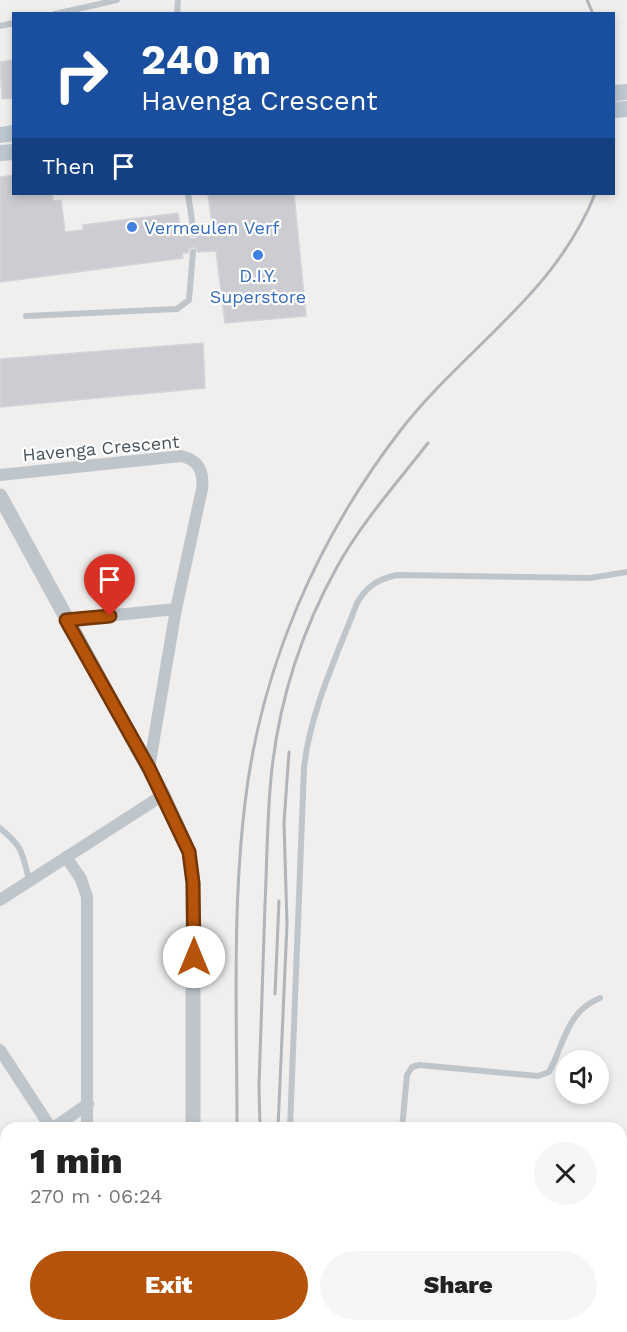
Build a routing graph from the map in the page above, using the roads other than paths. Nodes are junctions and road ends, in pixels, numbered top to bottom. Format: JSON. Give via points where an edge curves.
{"nodes":[{"id":1,"x":117,"y":0,"type":"edge"},
{"id":2,"x":64,"y":12,"type":"edge"},
{"id":3,"x":188,"y":195,"type":"edge"},
{"id":4,"x":194,"y":234,"type":"dead end"},
{"id":5,"x":193,"y":252,"type":"dead end"},
{"id":6,"x":26,"y":316,"type":"dead end"},
{"id":7,"x":0,"y":475,"type":"edge"},
{"id":8,"x":0,"y":496,"type":"edge"},
{"id":9,"x":627,"y":572,"type":"edge"},
{"id":10,"x":176,"y":609,"type":"junction"},
{"id":11,"x":66,"y":620,"type":"junction"},
{"id":12,"x":149,"y":768,"type":"junction"},
{"id":13,"x":162,"y":795,"type":"junction"},
{"id":14,"x":0,"y":828,"type":"edge"},
{"id":15,"x":66,"y":858,"type":"junction"},
{"id":16,"x":29,"y":881,"type":"junction"},
{"id":17,"x":0,"y":900,"type":"edge"},
{"id":18,"x":600,"y":998,"type":"dead end"},
{"id":19,"x":0,"y":1050,"type":"edge"},
{"id":20,"x":88,"y":1104,"type":"junction"},
{"id":21,"x":48,"y":1122,"type":"edge"},
{"id":22,"x":61,"y":1122,"type":"edge"},
{"id":23,"x":87,"y":1122,"type":"edge"},
{"id":24,"x":193,"y":1122,"type":"edge"},
{"id":25,"x":290,"y":1122,"type":"edge"},
{"id":26,"x":403,"y":1122,"type":"edge"}],
"edges":[{"from":1,"to":2,"type":"lane"},
{"from":3,"to":4,"type":"lane"},
{"from":5,"to":6,"type":"lane","via":[[189,300],[177,309]]},
{"from":7,"to":10,"type":"street","name":"Havenga Crescent","via":[[181,456],[193,460],[201,470],[202,489]]},
{"from":8,"to":11,"type":"street"},
{"from":9,"to":25,"type":"lane","via":[[590,578],[397,575],[378,580],[362,594],[306,746]]},
{"from":10,"to":11,"type":"street"},
{"from":10,"to":12,"type":"street","name":"Havenga Crescent"},
{"from":11,"to":12,"type":"street"},
{"from":12,"to":13,"type":"street"},
{"from":13,"to":15,"type":"street"},
{"from":13,"to":24,"type":"street","via":[[192,867]]},
{"from":14,"to":16,"type":"lane","via":[[22,850]]},
{"from":15,"to":16,"type":"street"},
{"from":15,"to":20,"type":"street","via":[[81,879],[87,897]]},
{"from":16,"to":17,"type":"street"},
{"from":18,"to":26,"type":"lane","via":[[578,1011],[549,1072],[538,1076],[412,1067],[407,1075]]},
{"from":19,"to":21,"type":"street"},
{"from":20,"to":22,"type":"street"},
{"from":20,"to":23,"type":"street"}]}
